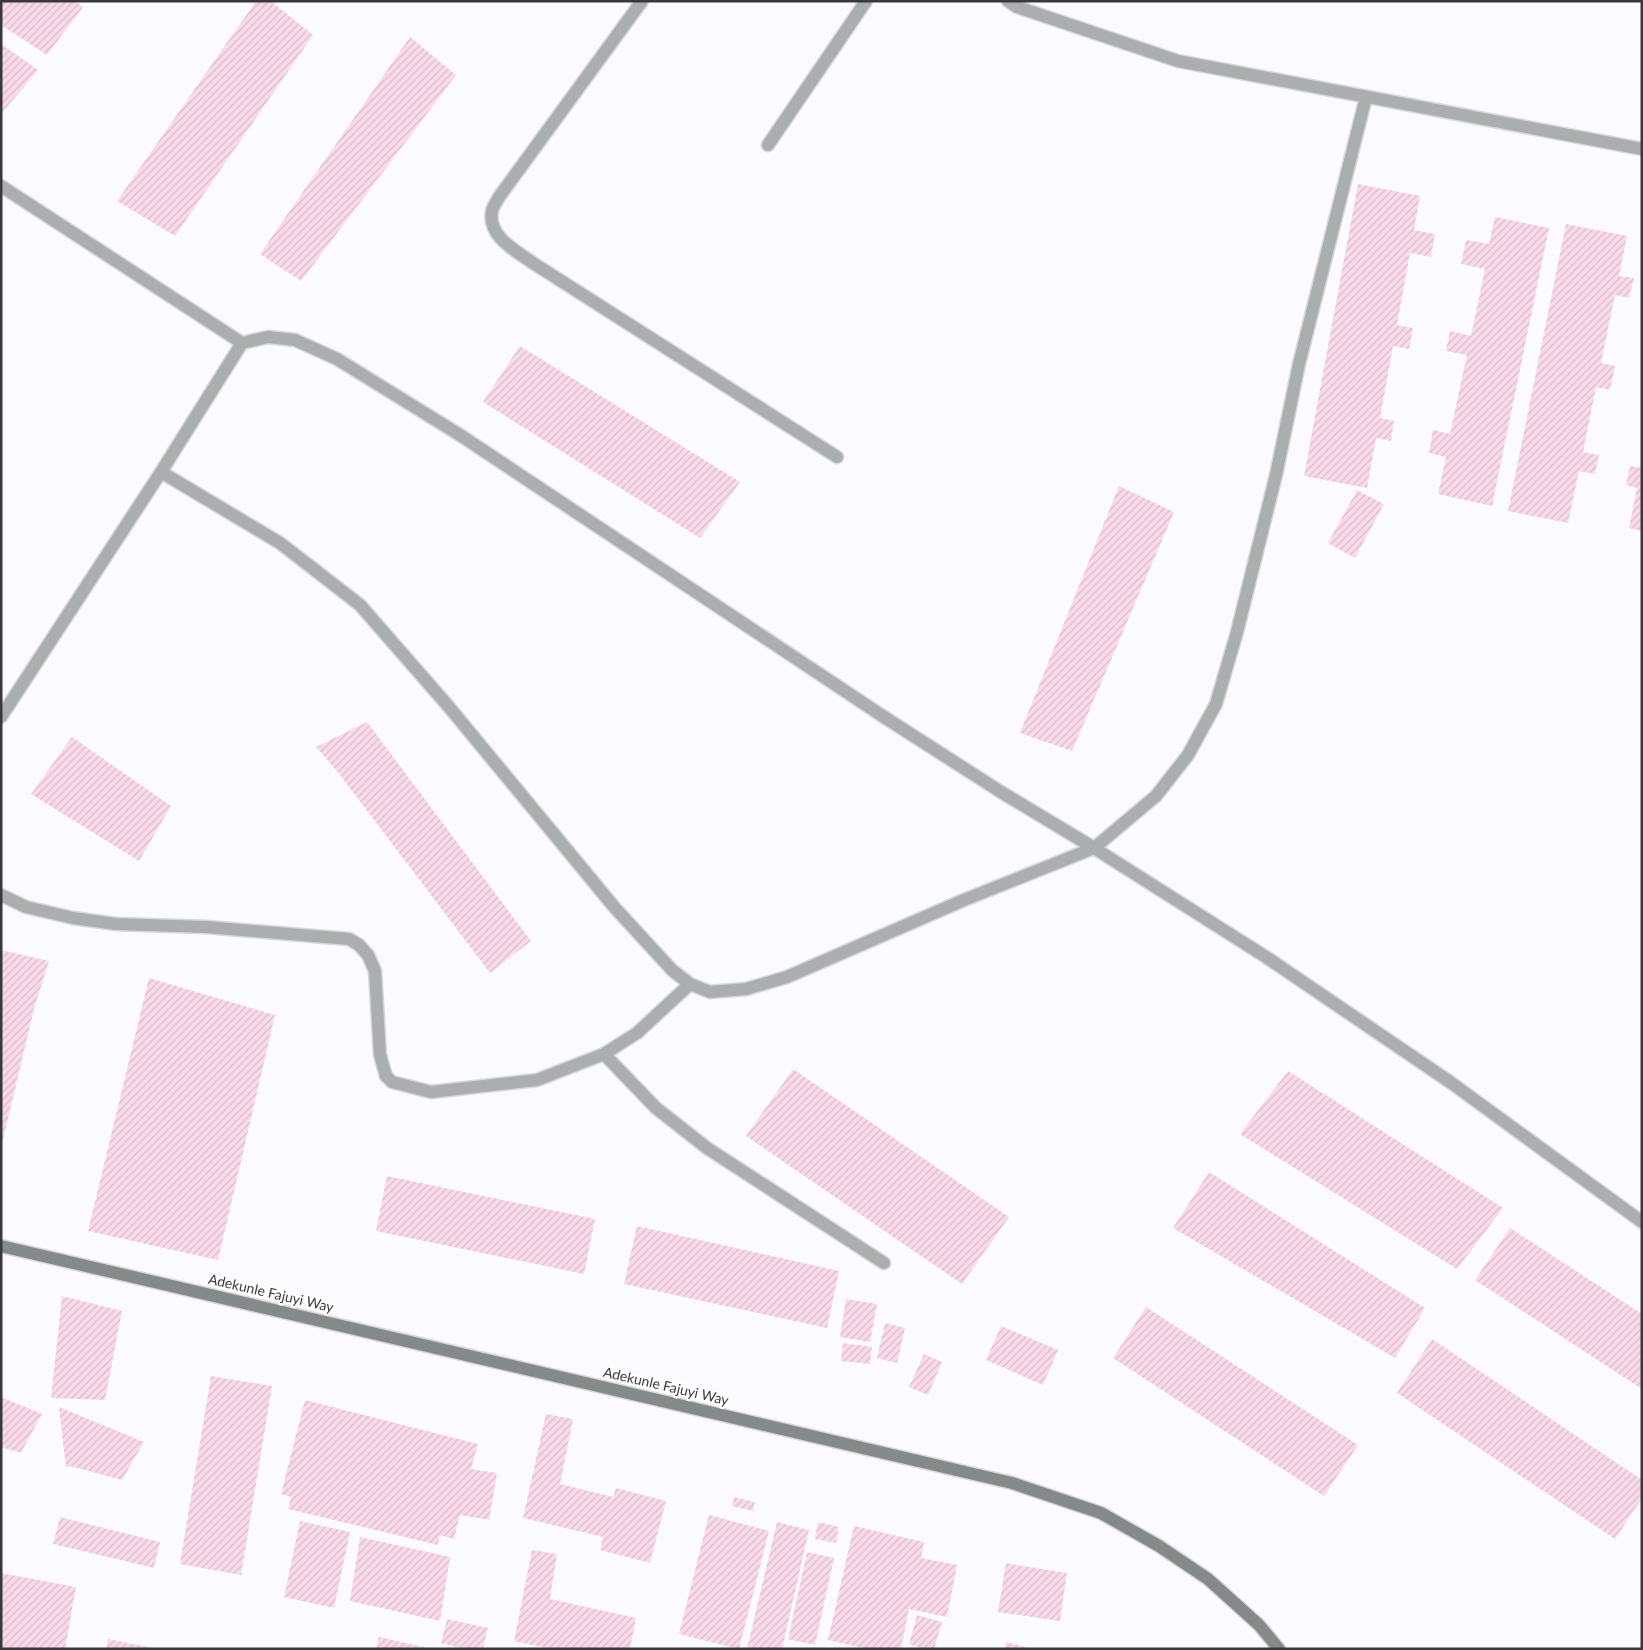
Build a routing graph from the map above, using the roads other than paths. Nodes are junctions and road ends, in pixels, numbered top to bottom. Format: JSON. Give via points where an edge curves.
{"nodes":[{"id":1,"x":642,"y":1,"type":"edge"},
{"id":2,"x":866,"y":1,"type":"edge"},
{"id":3,"x":1008,"y":1,"type":"edge"},
{"id":4,"x":1366,"y":97,"type":"junction"},
{"id":5,"x":768,"y":145,"type":"dead end"},
{"id":6,"x":1642,"y":149,"type":"edge"},
{"id":7,"x":1,"y":186,"type":"edge"},
{"id":8,"x":242,"y":343,"type":"junction"},
{"id":9,"x":837,"y":457,"type":"dead end"},
{"id":10,"x":161,"y":472,"type":"junction"},
{"id":11,"x":1,"y":717,"type":"edge"},
{"id":12,"x":1094,"y":848,"type":"junction"},
{"id":13,"x":1,"y":895,"type":"edge"},
{"id":14,"x":690,"y":984,"type":"junction"},
{"id":15,"x":604,"y":1054,"type":"junction"},
{"id":16,"x":1642,"y":1222,"type":"edge"},
{"id":17,"x":1,"y":1246,"type":"edge"},
{"id":18,"x":884,"y":1263,"type":"dead end"},
{"id":19,"x":1279,"y":1649,"type":"edge"}],
"edges":[{"from":1,"to":9,"type":"street","via":[[499,197],[492,209],[491,224],[506,243],[533,263]]},
{"from":2,"to":5,"type":"street"},
{"from":3,"to":4,"type":"street","via":[[1017,7],[1178,61]]},
{"from":4,"to":6,"type":"street"},
{"from":4,"to":12,"type":"street","via":[[1299,364],[1255,561],[1216,704],[1188,755],[1156,796]]},
{"from":7,"to":8,"type":"street"},
{"from":8,"to":10,"type":"street"},
{"from":8,"to":12,"type":"street","via":[[268,337],[295,340],[337,359],[460,435],[892,722]]},
{"from":10,"to":11,"type":"street"},
{"from":10,"to":14,"type":"street","via":[[280,543],[360,605],[615,908],[672,970]]},
{"from":12,"to":14,"type":"street","via":[[787,977],[746,989],[710,992]]},
{"from":12,"to":16,"type":"street","via":[[1266,957],[1442,1077]]},
{"from":13,"to":15,"type":"street","via":[[26,907],[116,924],[206,927],[349,939],[368,954],[375,971],[380,1055],[386,1076],[406,1087],[431,1092],[537,1080]]},
{"from":14,"to":15,"type":"street","via":[[637,1033]]},
{"from":15,"to":18,"type":"street","via":[[656,1108],[707,1148]]},
{"from":17,"to":19,"type":"street","name":"Adekunle Fajuyi Way","via":[[1012,1483],[1101,1513],[1159,1546],[1208,1579],[1259,1625]]}]}
